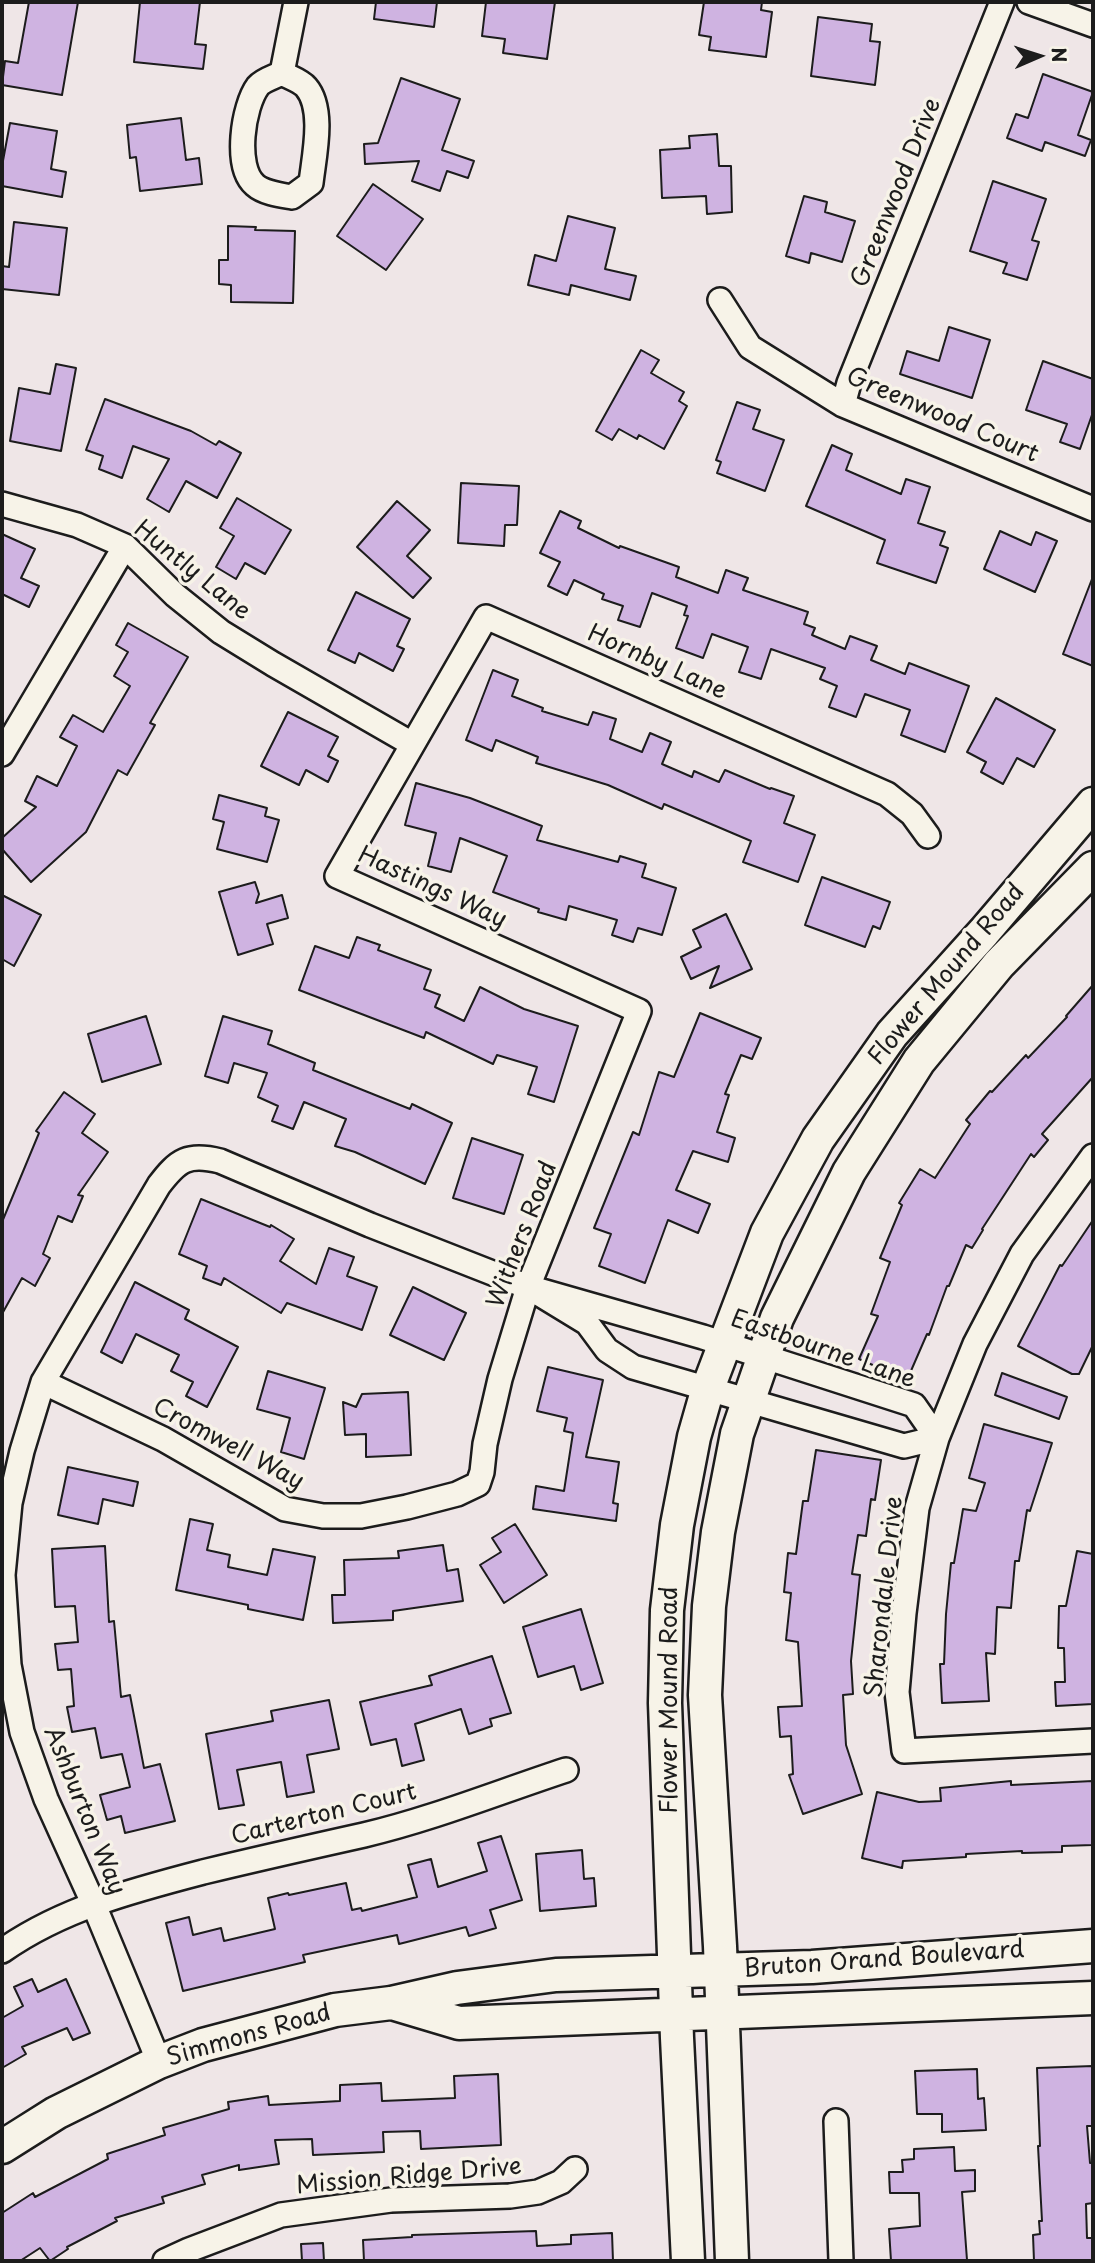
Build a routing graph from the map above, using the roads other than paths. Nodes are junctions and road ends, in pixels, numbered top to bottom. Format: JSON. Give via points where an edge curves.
{"nodes":[{"id":1,"x":296,"y":2,"type":"edge"},
{"id":2,"x":1002,"y":2,"type":"edge"},
{"id":3,"x":1029,"y":2,"type":"edge"},
{"id":4,"x":1093,"y":25,"type":"edge"},
{"id":5,"x":282,"y":73,"type":"junction"},
{"id":6,"x":720,"y":300,"type":"dead end"},
{"id":7,"x":843,"y":405,"type":"junction"},
{"id":8,"x":2,"y":504,"type":"edge"},
{"id":9,"x":1093,"y":509,"type":"edge"},
{"id":10,"x":125,"y":546,"type":"junction"},
{"id":11,"x":412,"y":744,"type":"junction"},
{"id":12,"x":2,"y":754,"type":"edge"},
{"id":13,"x":1093,"y":804,"type":"edge"},
{"id":14,"x":928,"y":836,"type":"dead end"},
{"id":15,"x":1093,"y":868,"type":"edge"},
{"id":16,"x":639,"y":1011,"type":"joint"},
{"id":17,"x":1093,"y":1156,"type":"edge"},
{"id":18,"x":159,"y":1185,"type":"joint"},
{"id":19,"x":528,"y":1287,"type":"junction"},
{"id":20,"x":725,"y":1345,"type":"junction"},
{"id":21,"x":764,"y":1358,"type":"junction"},
{"id":22,"x":43,"y":1382,"type":"junction"},
{"id":23,"x":708,"y":1388,"type":"junction"},
{"id":24,"x":748,"y":1401,"type":"junction"},
{"id":25,"x":937,"y":1438,"type":"junction"},
{"id":26,"x":478,"y":1484,"type":"joint"},
{"id":27,"x":5,"y":1666,"type":"edge"},
{"id":28,"x":1093,"y":1741,"type":"edge"},
{"id":29,"x":565,"y":1770,"type":"dead end"},
{"id":30,"x":94,"y":1905,"type":"junction"},
{"id":31,"x":1093,"y":1946,"type":"edge"},
{"id":32,"x":2,"y":1951,"type":"edge"},
{"id":33,"x":721,"y":1970,"type":"junction"},
{"id":34,"x":674,"y":1971,"type":"junction"},
{"id":35,"x":1093,"y":1998,"type":"edge"},
{"id":36,"x":391,"y":2003,"type":"junction"},
{"id":37,"x":723,"y":2013,"type":"junction"},
{"id":38,"x":676,"y":2015,"type":"junction"},
{"id":39,"x":159,"y":2062,"type":"junction"},
{"id":40,"x":836,"y":2120,"type":"dead end"},
{"id":41,"x":2,"y":2147,"type":"edge"},
{"id":42,"x":575,"y":2169,"type":"dead end"},
{"id":43,"x":191,"y":2256,"type":"edge"},
{"id":44,"x":165,"y":2261,"type":"edge"},
{"id":45,"x":688,"y":2261,"type":"edge"},
{"id":46,"x":732,"y":2261,"type":"edge"},
{"id":47,"x":841,"y":2261,"type":"edge"}],
"edges":[{"from":1,"to":5,"type":"street"},
{"from":2,"to":7,"type":"street","name":"Greenwood Drive"},
{"from":3,"to":4,"type":"street"},
{"from":5,"to":5,"type":"street","via":[[260,84],[249,101],[242,154],[255,186],[292,197],[311,183],[318,125],[306,86]]},
{"from":6,"to":7,"type":"street","name":"Greenwood Court","via":[[750,347]]},
{"from":7,"to":9,"type":"street","name":"Greenwood Court"},
{"from":8,"to":10,"type":"street","name":"Huntly Lane","via":[[77,525]]},
{"from":10,"to":11,"type":"street","name":"Huntly Lane","via":[[221,632]]},
{"from":10,"to":12,"type":"street"},
{"from":11,"to":14,"type":"street","name":"Hornby Lane","via":[[486,617],[887,794],[912,814]]},
{"from":11,"to":16,"type":"street","name":"Hastings Way","via":[[337,876]]},
{"from":13,"to":20,"type":"main road","name":"Flower Mound Road","via":[[892,1034],[818,1139],[767,1233]]},
{"from":15,"to":21,"type":"main road","name":"Flower Mound Road","via":[[999,964],[919,1062],[849,1172],[776,1318]]},
{"from":16,"to":19,"type":"street","name":"Withers Road"},
{"from":17,"to":25,"type":"street","name":"Sharondale Drive","via":[[1021,1254],[975,1343]]},
{"from":18,"to":19,"type":"street","name":"Eastbourne Lane","via":[[172,1168],[188,1158],[220,1161]]},
{"from":18,"to":22,"type":"street","name":"Ashburton Way"},
{"from":19,"to":20,"type":"street","name":"Eastbourne Lane"},
{"from":19,"to":23,"type":"street","name":"Eastbourne Lane","via":[[587,1323],[607,1350],[633,1367]]},
{"from":19,"to":26,"type":"street","name":"Withers Road","via":[[500,1379]]},
{"from":20,"to":21,"type":"street","name":"Eastbourne Lane"},
{"from":20,"to":23,"type":"main road","name":"Flower Mound Road"},
{"from":21,"to":24,"type":"main road","name":"Flower Mound Road"},
{"from":21,"to":25,"type":"street","name":"Eastbourne Lane","via":[[914,1405]]},
{"from":22,"to":26,"type":"street","name":"Cromwell Way","via":[[163,1439],[285,1509],[361,1516],[457,1494]]},
{"from":22,"to":27,"type":"street","name":"Ashburton Way","via":[[10,1503],[3,1575]]},
{"from":23,"to":24,"type":"street","name":"Eastbourne Lane"},
{"from":23,"to":34,"type":"main road","name":"Flower Mound Road","via":[[677,1525],[667,1610],[665,1703]]},
{"from":24,"to":25,"type":"street","name":"Eastbourne Lane","via":[[904,1446]]},
{"from":24,"to":33,"type":"main road","name":"Flower Mound Road","via":[[724,1501],[709,1606],[705,1695]]},
{"from":25,"to":28,"type":"street","name":"Sharondale Drive","via":[[918,1508],[904,1613],[897,1692],[904,1751]]},
{"from":27,"to":30,"type":"street","name":"Ashburton Way","via":[[46,1799]]},
{"from":29,"to":30,"type":"street","name":"Carterton Court","via":[[421,1819],[150,1885]]},
{"from":30,"to":32,"type":"street","name":"Carterton Court","via":[[22,1937]]},
{"from":30,"to":39,"type":"street","name":"Ashburton Way"},
{"from":31,"to":33,"type":"main road","name":"Bruton Orand Boulevard"},
{"from":33,"to":34,"type":"main road","name":"Bruton Orand Boulevard"},
{"from":33,"to":37,"type":"main road","name":"Flower Mound Road"},
{"from":34,"to":36,"type":"main road","name":"Simmons Road","via":[[556,1975],[457,1988]]},
{"from":34,"to":38,"type":"main road","name":"Flower Mound Road"},
{"from":35,"to":37,"type":"main road","name":"Bruton Orand Boulevard"},
{"from":36,"to":38,"type":"main road","name":"Simmons Road","via":[[459,2023]]},
{"from":36,"to":39,"type":"main road","name":"Simmons Road","via":[[335,2010],[203,2045]]},
{"from":37,"to":38,"type":"main road","name":"Bruton Orand Boulevard"},
{"from":37,"to":46,"type":"main road","name":"Flower Mound Road"},
{"from":38,"to":45,"type":"main road","name":"Flower Mound Road"},
{"from":39,"to":41,"type":"main road","name":"Simmons Road","via":[[55,2113]]},
{"from":40,"to":47,"type":"street"},
{"from":42,"to":43,"type":"street","name":"Mission Ridge Drive","via":[[561,2182],[538,2192],[391,2200],[281,2215]]},
{"from":43,"to":44,"type":"street","name":"Mission Ridge Drive"}]}
